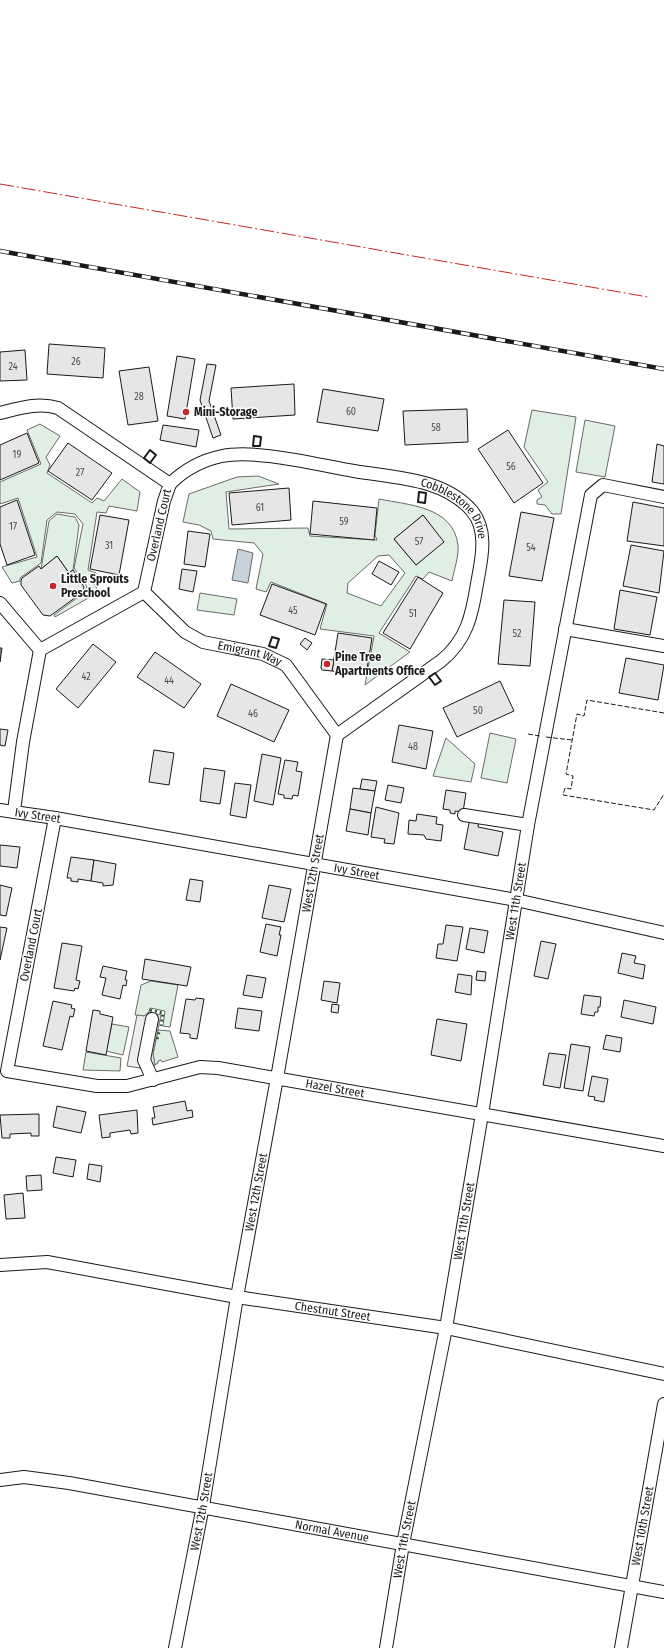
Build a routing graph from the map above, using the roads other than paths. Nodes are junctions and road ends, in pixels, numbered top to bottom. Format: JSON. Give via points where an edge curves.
{"nodes":[{"id":1,"x":0,"y":413,"type":"edge"},
{"id":2,"x":170,"y":484,"type":"junction"},
{"id":3,"x":664,"y":497,"type":"edge"},
{"id":4,"x":144,"y":592,"type":"junction"},
{"id":5,"x":0,"y":603,"type":"edge"},
{"id":6,"x":565,"y":629,"type":"junction"},
{"id":7,"x":664,"y":646,"type":"edge"},
{"id":8,"x":40,"y":650,"type":"junction"},
{"id":9,"x":337,"y":736,"type":"junction"},
{"id":10,"x":0,"y":810,"type":"edge"},
{"id":11,"x":14,"y":812,"type":"junction"},
{"id":12,"x":464,"y":815,"type":"dead end"},
{"id":13,"x":55,"y":818,"type":"junction"},
{"id":14,"x":528,"y":825,"type":"junction"},
{"id":15,"x":316,"y":865,"type":"junction"},
{"id":16,"x":516,"y":900,"type":"junction"},
{"id":17,"x":664,"y":933,"type":"edge"},
{"id":18,"x":152,"y":1019,"type":"dead end"},
{"id":19,"x":7,"y":1071,"type":"joint"},
{"id":20,"x":277,"y":1078,"type":"junction"},
{"id":21,"x":153,"y":1080,"type":"junction"},
{"id":22,"x":482,"y":1114,"type":"junction"},
{"id":23,"x":664,"y":1146,"type":"edge"},
{"id":24,"x":0,"y":1265,"type":"edge"},
{"id":25,"x":237,"y":1297,"type":"junction"},
{"id":26,"x":446,"y":1328,"type":"junction"},
{"id":27,"x":664,"y":1374,"type":"edge"},
{"id":28,"x":664,"y":1404,"type":"edge"},
{"id":29,"x":0,"y":1480,"type":"edge"},
{"id":30,"x":203,"y":1506,"type":"junction"},
{"id":31,"x":403,"y":1544,"type":"junction"},
{"id":32,"x":632,"y":1587,"type":"junction"},
{"id":33,"x":664,"y":1592,"type":"edge"},
{"id":34,"x":175,"y":1648,"type":"edge"},
{"id":35,"x":386,"y":1648,"type":"edge"},
{"id":36,"x":621,"y":1648,"type":"edge"}],
"edges":[{"from":1,"to":2,"type":"street","name":"Overland Court","via":[[33,405],[58,408]]},
{"from":2,"to":4,"type":"street","name":"Overland Court"},
{"from":2,"to":9,"type":"street","name":"Cobblestone Drive","via":[[180,474],[214,459],[259,455],[428,484],[461,500],[472,512],[479,526],[483,546],[473,608],[463,636],[454,651]]},
{"from":3,"to":6,"type":"street","name":"West 11th Street","via":[[603,485],[591,495]]},
{"from":4,"to":8,"type":"street"},
{"from":4,"to":9,"type":"street","name":"Emigrant Way","via":[[185,632],[203,642],[263,654],[286,665]]},
{"from":5,"to":8,"type":"street"},
{"from":6,"to":7,"type":"street"},
{"from":6,"to":14,"type":"street","name":"West 11th Street"},
{"from":8,"to":11,"type":"street","via":[[23,742]]},
{"from":9,"to":15,"type":"street","name":"West 12th Street"},
{"from":10,"to":11,"type":"street","name":"Ivy Street"},
{"from":11,"to":13,"type":"street","name":"Ivy Street"},
{"from":12,"to":14,"type":"street"},
{"from":13,"to":15,"type":"street","name":"Ivy Street"},
{"from":13,"to":19,"type":"street","name":"Overland Court"},
{"from":14,"to":16,"type":"street","name":"West 11th Street"},
{"from":15,"to":16,"type":"street","name":"Ivy Street"},
{"from":15,"to":20,"type":"street","name":"West 12th Street"},
{"from":16,"to":17,"type":"street","name":"Ivy Street"},
{"from":16,"to":22,"type":"street","name":"West 11th Street"},
{"from":18,"to":21,"type":"street","via":[[144,1060]]},
{"from":19,"to":21,"type":"street","name":"Hazel Street","via":[[97,1086],[128,1086]]},
{"from":20,"to":21,"type":"street","name":"Hazel Street","via":[[200,1067]]},
{"from":20,"to":22,"type":"street","name":"Hazel Street"},
{"from":20,"to":25,"type":"street","name":"West 12th Street"},
{"from":22,"to":23,"type":"street","name":"Hazel Street"},
{"from":22,"to":26,"type":"street","name":"West 11th Street"},
{"from":24,"to":25,"type":"street","name":"Chestnut Street","via":[[47,1262]]},
{"from":25,"to":26,"type":"street","name":"Chestnut Street"},
{"from":25,"to":30,"type":"street","name":"West 12th Street"},
{"from":26,"to":27,"type":"street","name":"Chestnut Street"},
{"from":26,"to":31,"type":"street","name":"West 11th Street"},
{"from":28,"to":32,"type":"street","name":"West 10th Street"},
{"from":29,"to":30,"type":"street","name":"Normal Avenue","via":[[24,1477],[69,1482]]},
{"from":30,"to":31,"type":"street","name":"Normal Avenue"},
{"from":30,"to":34,"type":"street","name":"West 12th Street"},
{"from":31,"to":32,"type":"street","name":"Normal Avenue"},
{"from":31,"to":35,"type":"street","name":"West 11th Street"},
{"from":32,"to":33,"type":"street","name":"Normal Avenue"},
{"from":32,"to":36,"type":"street","name":"West 10th Street"}]}
